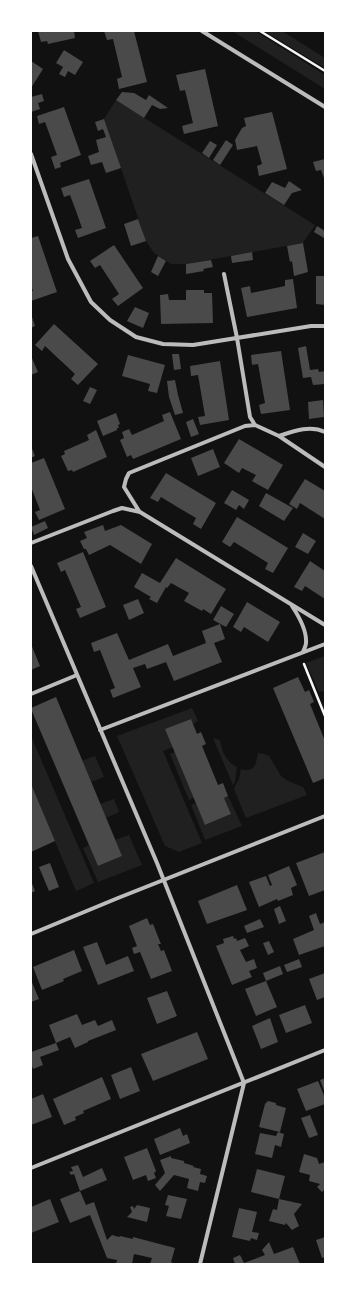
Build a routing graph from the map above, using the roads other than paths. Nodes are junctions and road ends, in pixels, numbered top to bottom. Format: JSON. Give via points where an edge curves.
{"nodes":[{"id":1,"x":202,"y":31,"type":"edge"},
{"id":2,"x":325,"y":107,"type":"edge"},
{"id":3,"x":31,"y":154,"type":"edge"},
{"id":4,"x":224,"y":274,"type":"dead end"},
{"id":5,"x":325,"y":326,"type":"edge"},
{"id":6,"x":237,"y":338,"type":"junction"},
{"id":7,"x":255,"y":425,"type":"junction"},
{"id":8,"x":325,"y":432,"type":"edge"},
{"id":9,"x":279,"y":436,"type":"junction"},
{"id":10,"x":325,"y":467,"type":"edge"},
{"id":11,"x":140,"y":512,"type":"junction"},
{"id":12,"x":31,"y":543,"type":"edge"},
{"id":13,"x":31,"y":566,"type":"edge"},
{"id":14,"x":290,"y":604,"type":"junction"},
{"id":15,"x":325,"y":626,"type":"edge"},
{"id":16,"x":325,"y":644,"type":"edge"},
{"id":17,"x":301,"y":653,"type":"junction"},
{"id":18,"x":77,"y":675,"type":"junction"},
{"id":19,"x":31,"y":694,"type":"edge"},
{"id":20,"x":100,"y":730,"type":"junction"},
{"id":21,"x":325,"y":816,"type":"edge"},
{"id":22,"x":163,"y":879,"type":"junction"},
{"id":23,"x":31,"y":934,"type":"edge"},
{"id":24,"x":325,"y":1050,"type":"edge"},
{"id":25,"x":244,"y":1083,"type":"junction"},
{"id":26,"x":31,"y":1168,"type":"edge"},
{"id":27,"x":200,"y":1264,"type":"edge"}],
"edges":[{"from":1,"to":2,"type":"street"},
{"from":3,"to":6,"type":"street","via":[[68,260],[91,302],[110,320],[136,336],[163,344],[193,346]]},
{"from":4,"to":6,"type":"street"},
{"from":5,"to":6,"type":"street"},
{"from":6,"to":7,"type":"street","via":[[250,416]]},
{"from":7,"to":9,"type":"street"},
{"from":7,"to":11,"type":"street","via":[[245,426],[129,474],[124,487]]},
{"from":8,"to":9,"type":"street","via":[[318,429],[296,430]]},
{"from":9,"to":10,"type":"street"},
{"from":11,"to":12,"type":"street","via":[[122,508]]},
{"from":11,"to":14,"type":"street"},
{"from":13,"to":18,"type":"street"},
{"from":14,"to":15,"type":"street"},
{"from":14,"to":17,"type":"street","via":[[298,616],[306,642]]},
{"from":16,"to":17,"type":"street"},
{"from":17,"to":20,"type":"street"},
{"from":18,"to":19,"type":"street"},
{"from":18,"to":20,"type":"street"},
{"from":20,"to":22,"type":"street"},
{"from":21,"to":22,"type":"street"},
{"from":22,"to":23,"type":"street"},
{"from":22,"to":25,"type":"street"},
{"from":24,"to":25,"type":"street"},
{"from":25,"to":26,"type":"street"},
{"from":25,"to":27,"type":"street"}]}
